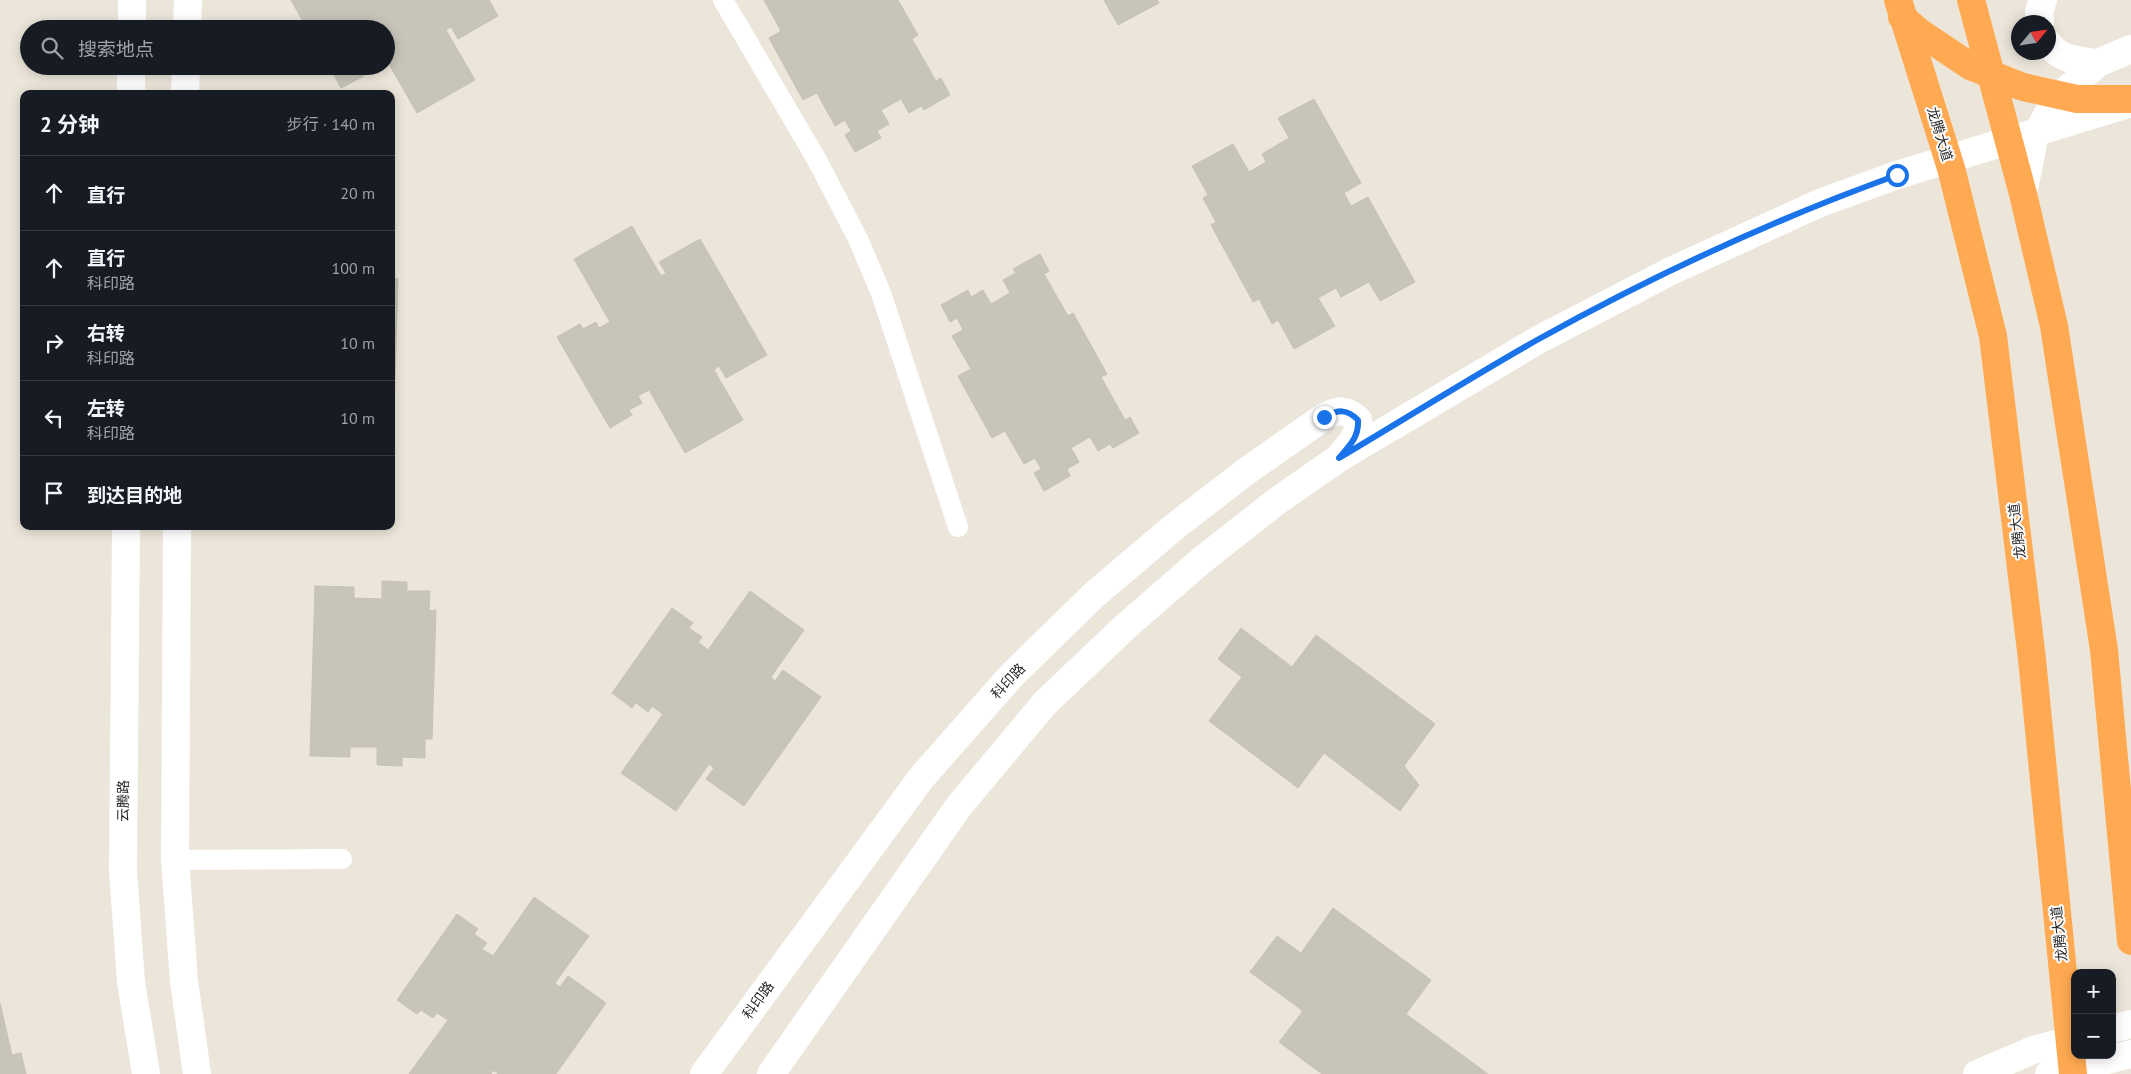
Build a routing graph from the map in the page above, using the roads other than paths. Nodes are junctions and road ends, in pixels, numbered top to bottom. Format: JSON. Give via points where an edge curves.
{"nodes":[{"id":1,"x":132,"y":0,"type":"edge"},
{"id":2,"x":188,"y":0,"type":"edge"},
{"id":3,"x":723,"y":0,"type":"edge"},
{"id":4,"x":1885,"y":0,"type":"edge"},
{"id":5,"x":1898,"y":0,"type":"edge"},
{"id":6,"x":1971,"y":0,"type":"edge"},
{"id":7,"x":2043,"y":0,"type":"edge"},
{"id":8,"x":2039,"y":15,"type":"edge"},
{"id":9,"x":132,"y":20,"type":"edge"},
{"id":10,"x":187,"y":20,"type":"edge"},
{"id":11,"x":2131,"y":49,"type":"edge"},
{"id":12,"x":2056,"y":52,"type":"edge"},
{"id":13,"x":2098,"y":63,"type":"junction"},
{"id":14,"x":131,"y":75,"type":"edge"},
{"id":15,"x":186,"y":75,"type":"edge"},
{"id":16,"x":131,"y":90,"type":"edge"},
{"id":17,"x":185,"y":90,"type":"edge"},
{"id":18,"x":2131,"y":99,"type":"edge"},
{"id":19,"x":2131,"y":103,"type":"edge"},
{"id":20,"x":2023,"y":194,"type":"junction"},
{"id":21,"x":1339,"y":458,"type":"junction"},
{"id":22,"x":958,"y":527,"type":"dead end"},
{"id":23,"x":126,"y":530,"type":"edge"},
{"id":24,"x":177,"y":530,"type":"edge"},
{"id":25,"x":342,"y":859,"type":"dead end"},
{"id":26,"x":175,"y":860,"type":"junction"},
{"id":27,"x":2131,"y":941,"type":"edge"},
{"id":28,"x":2131,"y":1024,"type":"edge"},
{"id":29,"x":2116,"y":1028,"type":"edge"},
{"id":30,"x":2071,"y":1040,"type":"edge"},
{"id":31,"x":2131,"y":1054,"type":"edge"},
{"id":32,"x":146,"y":1074,"type":"edge"},
{"id":33,"x":197,"y":1074,"type":"edge"},
{"id":34,"x":704,"y":1074,"type":"edge"},
{"id":35,"x":771,"y":1074,"type":"edge"},
{"id":36,"x":1977,"y":1074,"type":"edge"},
{"id":37,"x":2049,"y":1074,"type":"edge"},
{"id":38,"x":2072,"y":1074,"type":"edge"}],
"edges":[{"from":1,"to":9,"type":"street"},
{"from":2,"to":10,"type":"street"},
{"from":3,"to":22,"type":"lane","via":[[817,160],[858,239],[881,293]]},
{"from":4,"to":18,"type":"highway","via":[[1918,31],[1970,66],[2023,87],[2077,99]]},
{"from":5,"to":38,"type":"highway","name":"龙腾大道","via":[[1951,168],[1993,336],[2032,659]]},
{"from":6,"to":20,"type":"highway"},
{"from":7,"to":8,"type":"street"},
{"from":11,"to":13,"type":"street"},
{"from":12,"to":13,"type":"street","via":[[2071,60]]},
{"from":13,"to":20,"type":"street","via":[[2056,100],[2034,139]]},
{"from":14,"to":16,"type":"street"},
{"from":15,"to":17,"type":"street"},
{"from":19,"to":21,"type":"street","name":"科印路","via":[[1897,175],[1820,203],[1671,271],[1538,340]]},
{"from":20,"to":27,"type":"highway","via":[[2054,326],[2104,650]]},
{"from":21,"to":34,"type":"street","name":"科印路","via":[[1355,439],[1358,420],[1350,412],[1338,410],[1248,470],[1094,595],[1011,676],[922,777]]},
{"from":21,"to":35,"type":"street","name":"科印路","via":[[1277,501],[1202,560],[1045,703],[959,806]]},
{"from":23,"to":32,"type":"street","name":"云腾路","via":[[123,871],[131,982]]},
{"from":24,"to":26,"type":"street"},
{"from":25,"to":26,"type":"lane"},
{"from":26,"to":33,"type":"street","via":[[184,981]]},
{"from":28,"to":29,"type":"street"},
{"from":30,"to":36,"type":"street","via":[[2033,1050]]},
{"from":31,"to":37,"type":"street"}]}
